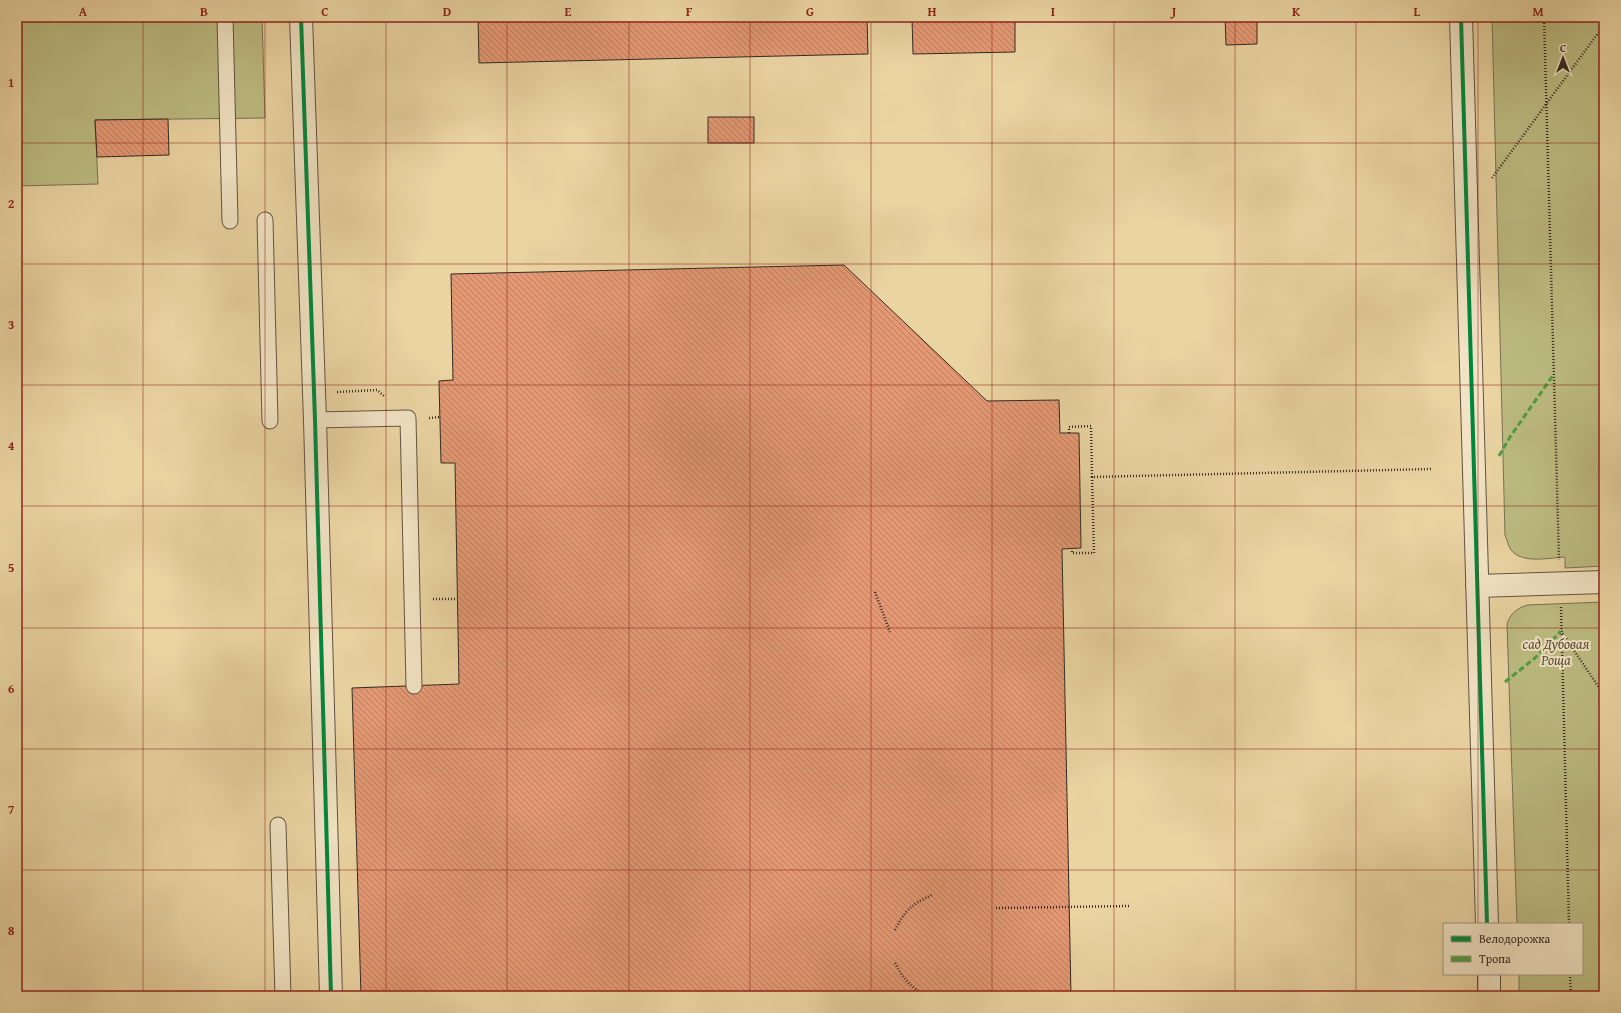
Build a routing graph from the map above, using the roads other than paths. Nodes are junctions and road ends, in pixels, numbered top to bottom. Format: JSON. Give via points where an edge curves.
{"nodes":[{"id":1,"x":225,"y":17,"type":"edge"},
{"id":2,"x":301,"y":17,"type":"edge"},
{"id":3,"x":1461,"y":17,"type":"edge"},
{"id":4,"x":264,"y":220,"type":"dead end"},
{"id":5,"x":230,"y":221,"type":"dead end"},
{"id":6,"x":315,"y":420,"type":"junction"},
{"id":7,"x":270,"y":421,"type":"dead end"},
{"id":8,"x":1604,"y":582,"type":"edge"},
{"id":9,"x":1477,"y":586,"type":"junction"},
{"id":10,"x":414,"y":686,"type":"dead end"},
{"id":11,"x":278,"y":825,"type":"dead end"},
{"id":12,"x":1487,"y":923,"type":"edge"},
{"id":13,"x":1489,"y":975,"type":"edge"},
{"id":14,"x":283,"y":996,"type":"edge"},
{"id":15,"x":331,"y":996,"type":"edge"},
{"id":16,"x":1489,"y":996,"type":"edge"}],
"edges":[{"from":1,"to":5,"type":"lane"},
{"from":2,"to":6,"type":"street"},
{"from":3,"to":9,"type":"street"},
{"from":4,"to":7,"type":"lane"},
{"from":6,"to":10,"type":"lane","via":[[408,418]]},
{"from":6,"to":15,"type":"street"},
{"from":8,"to":9,"type":"street"},
{"from":9,"to":12,"type":"street"},
{"from":11,"to":14,"type":"lane"},
{"from":13,"to":16,"type":"street"}]}
